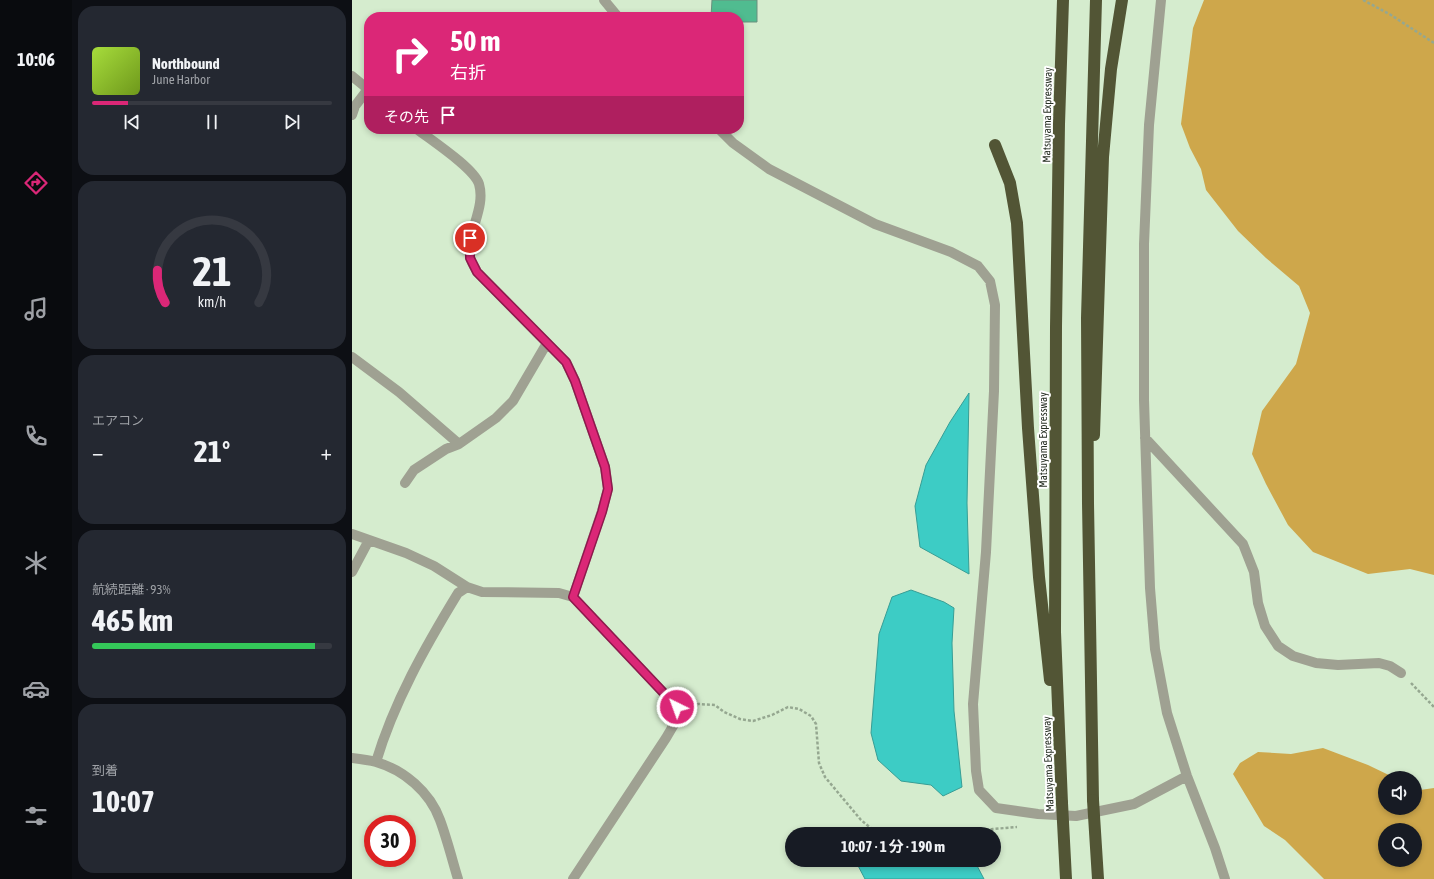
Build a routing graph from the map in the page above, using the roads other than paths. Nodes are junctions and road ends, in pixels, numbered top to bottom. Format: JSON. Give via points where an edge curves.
{"nodes":[{"id":1,"x":604,"y":0,"type":"edge"},
{"id":2,"x":1063,"y":0,"type":"edge"},
{"id":3,"x":1096,"y":0,"type":"edge"},
{"id":4,"x":1122,"y":0,"type":"edge"},
{"id":5,"x":1161,"y":0,"type":"edge"},
{"id":6,"x":614,"y":12,"type":"edge"},
{"id":7,"x":352,"y":76,"type":"edge"},
{"id":8,"x":364,"y":86,"type":"edge"},
{"id":9,"x":364,"y":96,"type":"edge"},
{"id":10,"x":352,"y":114,"type":"edge"},
{"id":11,"x":423,"y":134,"type":"edge"},
{"id":12,"x":724,"y":134,"type":"edge"},
{"id":13,"x":995,"y":145,"type":"dead end"},
{"id":14,"x":547,"y":343,"type":"junction"},
{"id":15,"x":352,"y":357,"type":"edge"},
{"id":16,"x":1145,"y":438,"type":"junction"},
{"id":17,"x":459,"y":444,"type":"junction"},
{"id":18,"x":405,"y":483,"type":"dead end"},
{"id":19,"x":1088,"y":503,"type":"junction"},
{"id":20,"x":352,"y":534,"type":"edge"},
{"id":21,"x":369,"y":540,"type":"junction"},
{"id":22,"x":352,"y":572,"type":"edge"},
{"id":23,"x":467,"y":587,"type":"junction"},
{"id":24,"x":573,"y":597,"type":"junction"},
{"id":25,"x":1401,"y":672,"type":"road end"},
{"id":26,"x":352,"y":758,"type":"edge"},
{"id":27,"x":376,"y":762,"type":"junction"},
{"id":28,"x":1187,"y":776,"type":"junction"},
{"id":29,"x":1062,"y":803,"type":"junction"},
{"id":30,"x":458,"y":879,"type":"edge"},
{"id":31,"x":573,"y":879,"type":"edge"},
{"id":32,"x":1066,"y":879,"type":"edge"},
{"id":33,"x":1098,"y":879,"type":"edge"},
{"id":34,"x":1226,"y":879,"type":"edge"}],
"edges":[{"from":1,"to":6,"type":"street"},
{"from":2,"to":29,"type":"highway","name":"Matsuyama Expressway","via":[[1056,327],[1055,616]]},
{"from":3,"to":19,"type":"highway","via":[[1087,318]]},
{"from":4,"to":19,"type":"highway","via":[[1111,70],[1103,157],[1096,422]]},
{"from":5,"to":16,"type":"street","via":[[1149,124],[1144,244]]},
{"from":7,"to":8,"type":"street"},
{"from":9,"to":10,"type":"street"},
{"from":11,"to":14,"type":"street","via":[[468,169],[478,183],[480,198],[470,238],[470,258],[477,272]]},
{"from":12,"to":28,"type":"street","via":[[769,169],[875,224],[951,252],[978,266],[990,281],[995,305],[994,390],[986,560],[973,704],[979,790],[996,808],[1076,816],[1134,804]]},
{"from":13,"to":29,"type":"highway","via":[[1010,183],[1017,223],[1039,577]]},
{"from":14,"to":17,"type":"street","via":[[513,401],[496,418]]},
{"from":14,"to":24,"type":"street","via":[[566,362],[575,381],[605,467],[608,489]]},
{"from":15,"to":17,"type":"street","via":[[399,392]]},
{"from":16,"to":25,"type":"street","via":[[1243,544],[1254,572],[1258,603],[1265,626],[1278,646],[1293,656],[1316,663],[1338,666],[1378,663]]},
{"from":16,"to":28,"type":"street","via":[[1150,588],[1155,649],[1167,713]]},
{"from":17,"to":18,"type":"street","via":[[446,449],[414,470]]},
{"from":19,"to":33,"type":"highway","bridge":true,"via":[[1093,800]]},
{"from":20,"to":21,"type":"street"},
{"from":21,"to":22,"type":"street"},
{"from":21,"to":23,"type":"street","via":[[434,566]]},
{"from":23,"to":24,"type":"street","via":[[482,592],[559,593]]},
{"from":23,"to":27,"type":"street","via":[[458,593],[412,672],[384,736]]},
{"from":24,"to":31,"type":"street","via":[[677,707],[676,721],[666,738]]},
{"from":26,"to":27,"type":"street"},
{"from":27,"to":30,"type":"street","via":[[390,767],[416,783],[431,802],[440,819]]},
{"from":28,"to":34,"type":"street"},
{"from":29,"to":32,"type":"highway","name":"Matsuyama Expressway","bridge":true}]}
